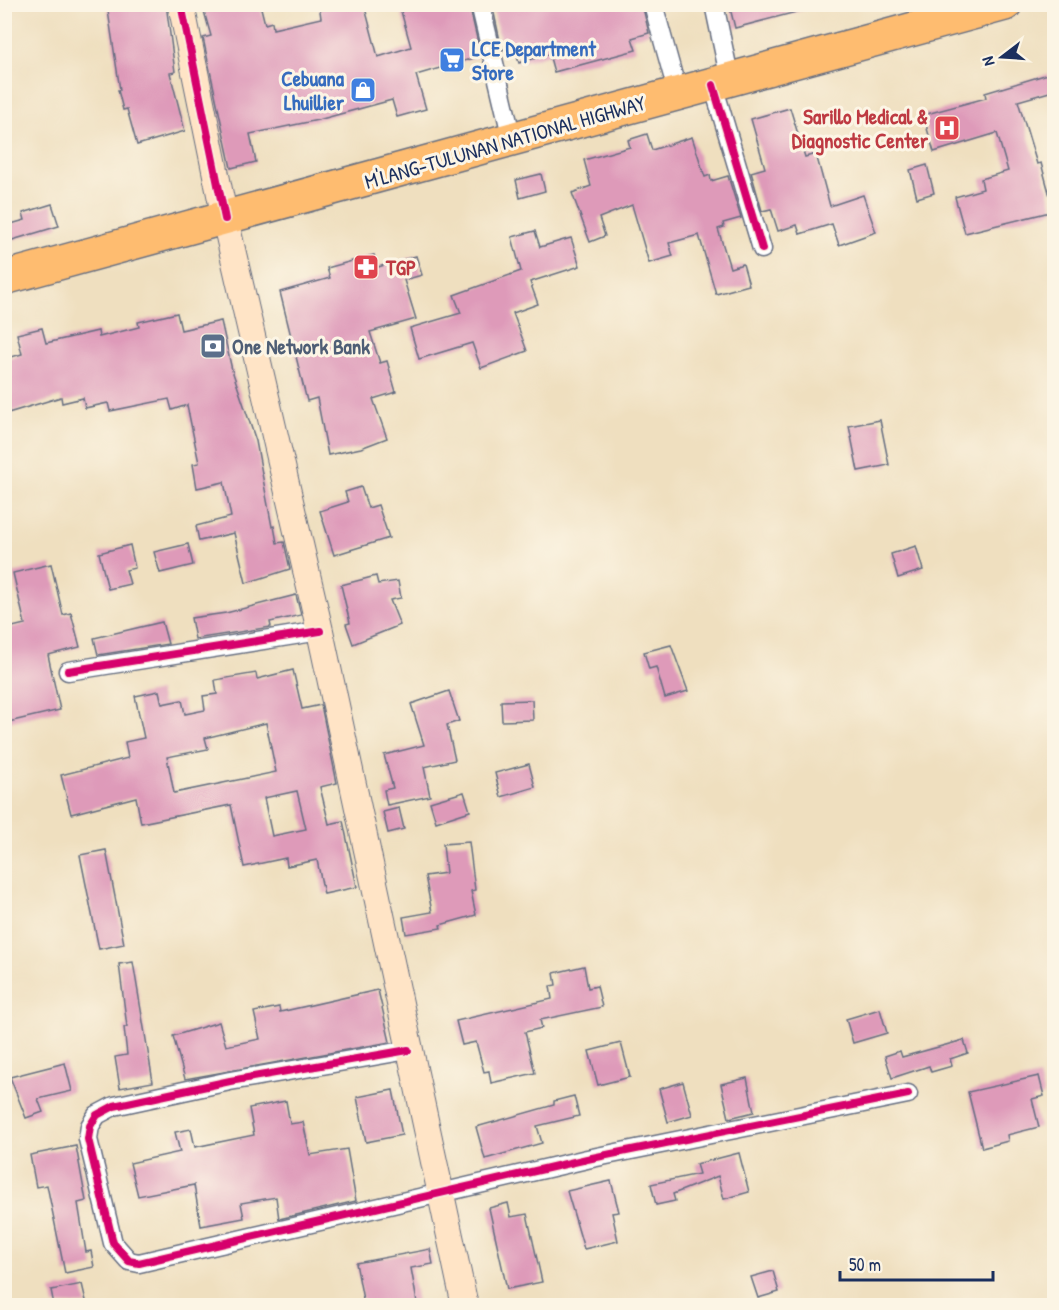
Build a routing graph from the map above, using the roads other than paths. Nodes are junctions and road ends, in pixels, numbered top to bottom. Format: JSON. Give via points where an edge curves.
{"nodes":[{"id":1,"x":181,"y":4,"type":"edge"},
{"id":2,"x":480,"y":4,"type":"edge"},
{"id":3,"x":653,"y":4,"type":"edge"},
{"id":4,"x":714,"y":4,"type":"edge"},
{"id":5,"x":1005,"y":4,"type":"edge"},
{"id":6,"x":930,"y":14,"type":"edge"},
{"id":7,"x":722,"y":82,"type":"junction"},
{"id":8,"x":678,"y":94,"type":"junction"},
{"id":9,"x":512,"y":139,"type":"junction"},
{"id":10,"x":225,"y":219,"type":"junction"},
{"id":11,"x":762,"y":249,"type":"dead end"},
{"id":12,"x":4,"y":278,"type":"edge"},
{"id":13,"x":320,"y":631,"type":"junction"},
{"id":14,"x":68,"y":672,"type":"dead end"},
{"id":15,"x":408,"y":1050,"type":"junction"},
{"id":16,"x":908,"y":1094,"type":"dead end"},
{"id":17,"x":440,"y":1194,"type":"junction"},
{"id":18,"x":465,"y":1305,"type":"edge"}],
"edges":[{"from":1,"to":10,"type":"main road"},
{"from":2,"to":9,"type":"street"},
{"from":3,"to":8,"type":"street"},
{"from":4,"to":7,"type":"street"},
{"from":5,"to":6,"type":"highway","name":"M'LANG-TULUNAN NATIONAL HIGHWAY"},
{"from":6,"to":7,"type":"highway","name":"M'LANG-TULUNAN NATIONAL HIGHWAY"},
{"from":7,"to":8,"type":"highway","name":"M'LANG-TULUNAN NATIONAL HIGHWAY"},
{"from":7,"to":11,"type":"street"},
{"from":8,"to":9,"type":"highway","name":"M'LANG-TULUNAN NATIONAL HIGHWAY"},
{"from":9,"to":10,"type":"highway","name":"M'LANG-TULUNAN NATIONAL HIGHWAY"},
{"from":10,"to":12,"type":"highway","name":"M'LANG-TULUNAN NATIONAL HIGHWAY"},
{"from":10,"to":13,"type":"main road"},
{"from":13,"to":14,"type":"street"},
{"from":13,"to":15,"type":"main road"},
{"from":15,"to":17,"type":"main road"},
{"from":15,"to":17,"type":"street","via":[[114,1106],[97,1115],[88,1139],[113,1243],[129,1261],[139,1263]]},
{"from":16,"to":17,"type":"street","via":[[587,1159]]},
{"from":17,"to":18,"type":"main road"}]}
